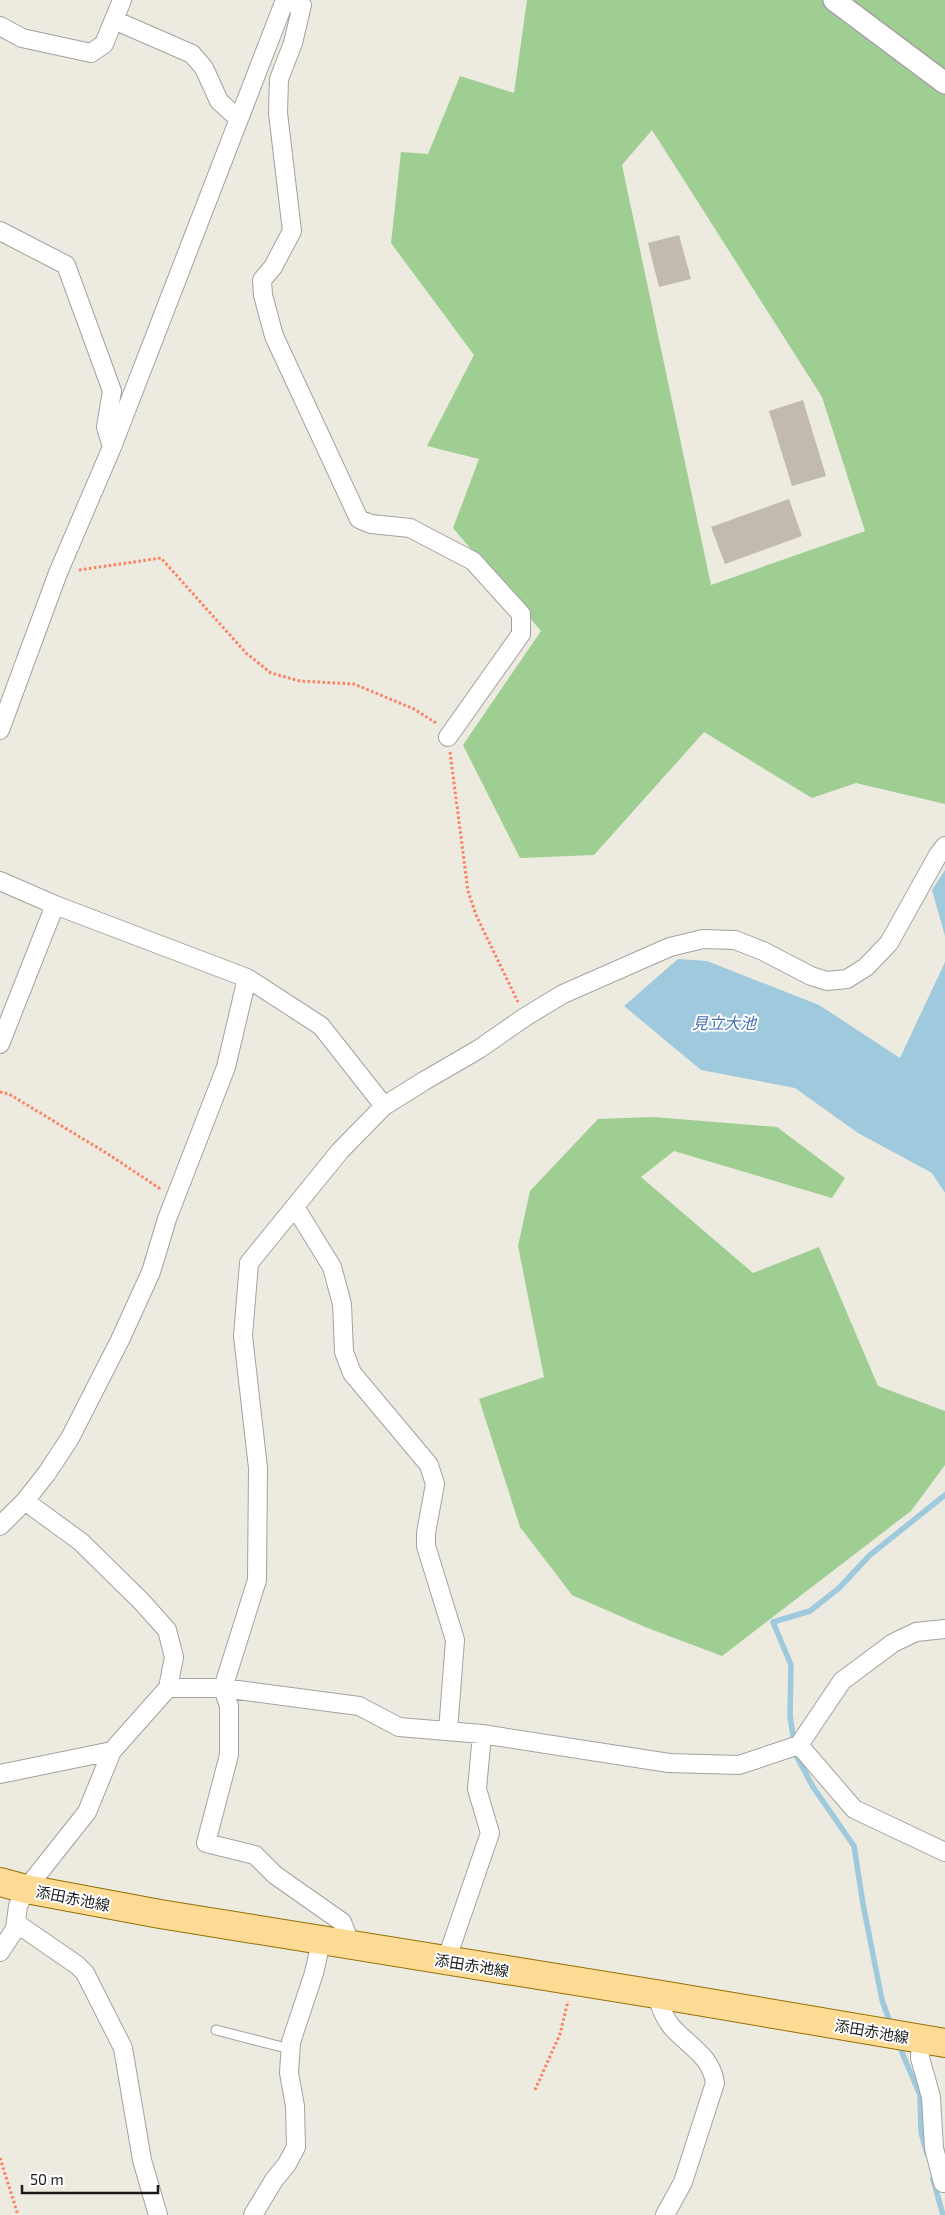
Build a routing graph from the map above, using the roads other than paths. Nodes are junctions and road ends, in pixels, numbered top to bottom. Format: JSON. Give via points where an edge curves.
{"nodes":[{"id":1,"x":122,"y":0,"type":"edge"},
{"id":2,"x":285,"y":0,"type":"edge"},
{"id":3,"x":834,"y":0,"type":"edge"},
{"id":4,"x":304,"y":2,"type":"edge"},
{"id":5,"x":114,"y":20,"type":"junction"},
{"id":6,"x":0,"y":26,"type":"edge"},
{"id":7,"x":945,"y":83,"type":"edge"},
{"id":8,"x":240,"y":116,"type":"junction"},
{"id":9,"x":0,"y":231,"type":"edge"},
{"id":10,"x":112,"y":448,"type":"junction"},
{"id":11,"x":0,"y":730,"type":"edge"},
{"id":12,"x":448,"y":737,"type":"road end"},
{"id":13,"x":945,"y":846,"type":"edge"},
{"id":14,"x":0,"y":881,"type":"edge"},
{"id":15,"x":55,"y":905,"type":"junction"},
{"id":16,"x":247,"y":978,"type":"junction"},
{"id":17,"x":0,"y":1044,"type":"edge"},
{"id":18,"x":384,"y":1106,"type":"junction"},
{"id":19,"x":295,"y":1207,"type":"junction"},
{"id":20,"x":25,"y":1501,"type":"junction"},
{"id":21,"x":0,"y":1526,"type":"edge"},
{"id":22,"x":945,"y":1629,"type":"edge"},
{"id":23,"x":168,"y":1688,"type":"junction"},
{"id":24,"x":222,"y":1688,"type":"junction"},
{"id":25,"x":448,"y":1731,"type":"junction"},
{"id":26,"x":482,"y":1734,"type":"junction"},
{"id":27,"x":799,"y":1745,"type":"junction"},
{"id":28,"x":112,"y":1751,"type":"junction"},
{"id":29,"x":0,"y":1774,"type":"edge"},
{"id":30,"x":945,"y":1852,"type":"edge"},
{"id":31,"x":0,"y":1882,"type":"edge"},
{"id":32,"x":26,"y":1889,"type":"junction"},
{"id":33,"x":16,"y":1923,"type":"junction"},
{"id":34,"x":321,"y":1942,"type":"junction"},
{"id":35,"x":352,"y":1945,"type":"junction"},
{"id":36,"x":0,"y":1952,"type":"edge"},
{"id":37,"x":446,"y":1960,"type":"junction"},
{"id":38,"x":656,"y":1994,"type":"junction"},
{"id":39,"x":216,"y":2030,"type":"dead end"},
{"id":40,"x":933,"y":2041,"type":"edge"},
{"id":41,"x":290,"y":2049,"type":"junction"},
{"id":42,"x":943,"y":2183,"type":"dead end"},
{"id":43,"x":158,"y":2215,"type":"edge"},
{"id":44,"x":253,"y":2215,"type":"edge"},
{"id":45,"x":665,"y":2215,"type":"edge"}],
"edges":[{"from":1,"to":5,"type":"street"},
{"from":2,"to":4,"type":"street"},
{"from":2,"to":8,"type":"street"},
{"from":3,"to":7,"type":"street"},
{"from":4,"to":12,"type":"street","via":[[279,79],[278,104],[292,231],[273,267],[262,280],[263,295],[274,336],[359,519],[371,524],[410,528],[473,561],[521,614],[521,634]]},
{"from":5,"to":6,"type":"street","via":[[104,44],[91,53],[22,38]]},
{"from":5,"to":8,"type":"street","via":[[192,54],[204,68],[219,101]]},
{"from":8,"to":10,"type":"street"},
{"from":9,"to":10,"type":"street","via":[[66,265],[112,391],[106,427]]},
{"from":10,"to":11,"type":"street","via":[[58,573]]},
{"from":13,"to":18,"type":"street","via":[[889,943],[866,967],[847,979],[819,979],[735,940],[703,939],[670,947],[563,994]]},
{"from":14,"to":15,"type":"street"},
{"from":15,"to":16,"type":"street"},
{"from":15,"to":17,"type":"street"},
{"from":16,"to":18,"type":"street","via":[[321,1026]]},
{"from":16,"to":20,"type":"street","via":[[226,1067],[167,1220],[152,1272],[70,1438]]},
{"from":18,"to":19,"type":"street","via":[[340,1151]]},
{"from":19,"to":24,"type":"street","via":[[249,1263],[243,1336],[258,1468],[257,1580]]},
{"from":19,"to":25,"type":"street","via":[[332,1267],[342,1304],[344,1352],[352,1373],[429,1465],[435,1484],[426,1546],[455,1640]]},
{"from":20,"to":21,"type":"street"},
{"from":20,"to":23,"type":"street","via":[[81,1542],[167,1630],[174,1657]]},
{"from":22,"to":27,"type":"street","via":[[916,1632],[893,1643],[842,1681]]},
{"from":23,"to":24,"type":"street"},
{"from":23,"to":28,"type":"street"},
{"from":24,"to":25,"type":"street","via":[[359,1706],[400,1727]]},
{"from":24,"to":35,"type":"street","via":[[229,1706],[229,1755],[206,1843],[255,1855],[276,1875],[342,1922]]},
{"from":25,"to":26,"type":"street"},
{"from":26,"to":27,"type":"street","via":[[669,1763],[739,1765]]},
{"from":26,"to":37,"type":"street","via":[[477,1789],[490,1833]]},
{"from":27,"to":30,"type":"street","via":[[854,1809]]},
{"from":28,"to":29,"type":"street"},
{"from":28,"to":32,"type":"street","via":[[87,1812]]},
{"from":31,"to":32,"type":"main road","name":"添田赤池線"},
{"from":32,"to":33,"type":"street","via":[[18,1906]]},
{"from":32,"to":34,"type":"main road","name":"添田赤池線"},
{"from":33,"to":36,"type":"street"},
{"from":33,"to":43,"type":"street","via":[[85,1973],[124,2048],[142,2160]]},
{"from":34,"to":35,"type":"main road","name":"添田赤池線"},
{"from":34,"to":41,"type":"street"},
{"from":35,"to":37,"type":"main road","name":"添田赤池線"},
{"from":37,"to":38,"type":"main road","name":"添田赤池線"},
{"from":38,"to":40,"type":"main road","name":"添田赤池線"},
{"from":38,"to":45,"type":"street","via":[[671,2027],[713,2069],[715,2083],[683,2182]]},
{"from":39,"to":41,"type":"lane"},
{"from":40,"to":42,"type":"street","via":[[920,2058],[931,2097],[934,2148]]},
{"from":41,"to":44,"type":"street","via":[[288,2073],[295,2106],[296,2147]]}]}
